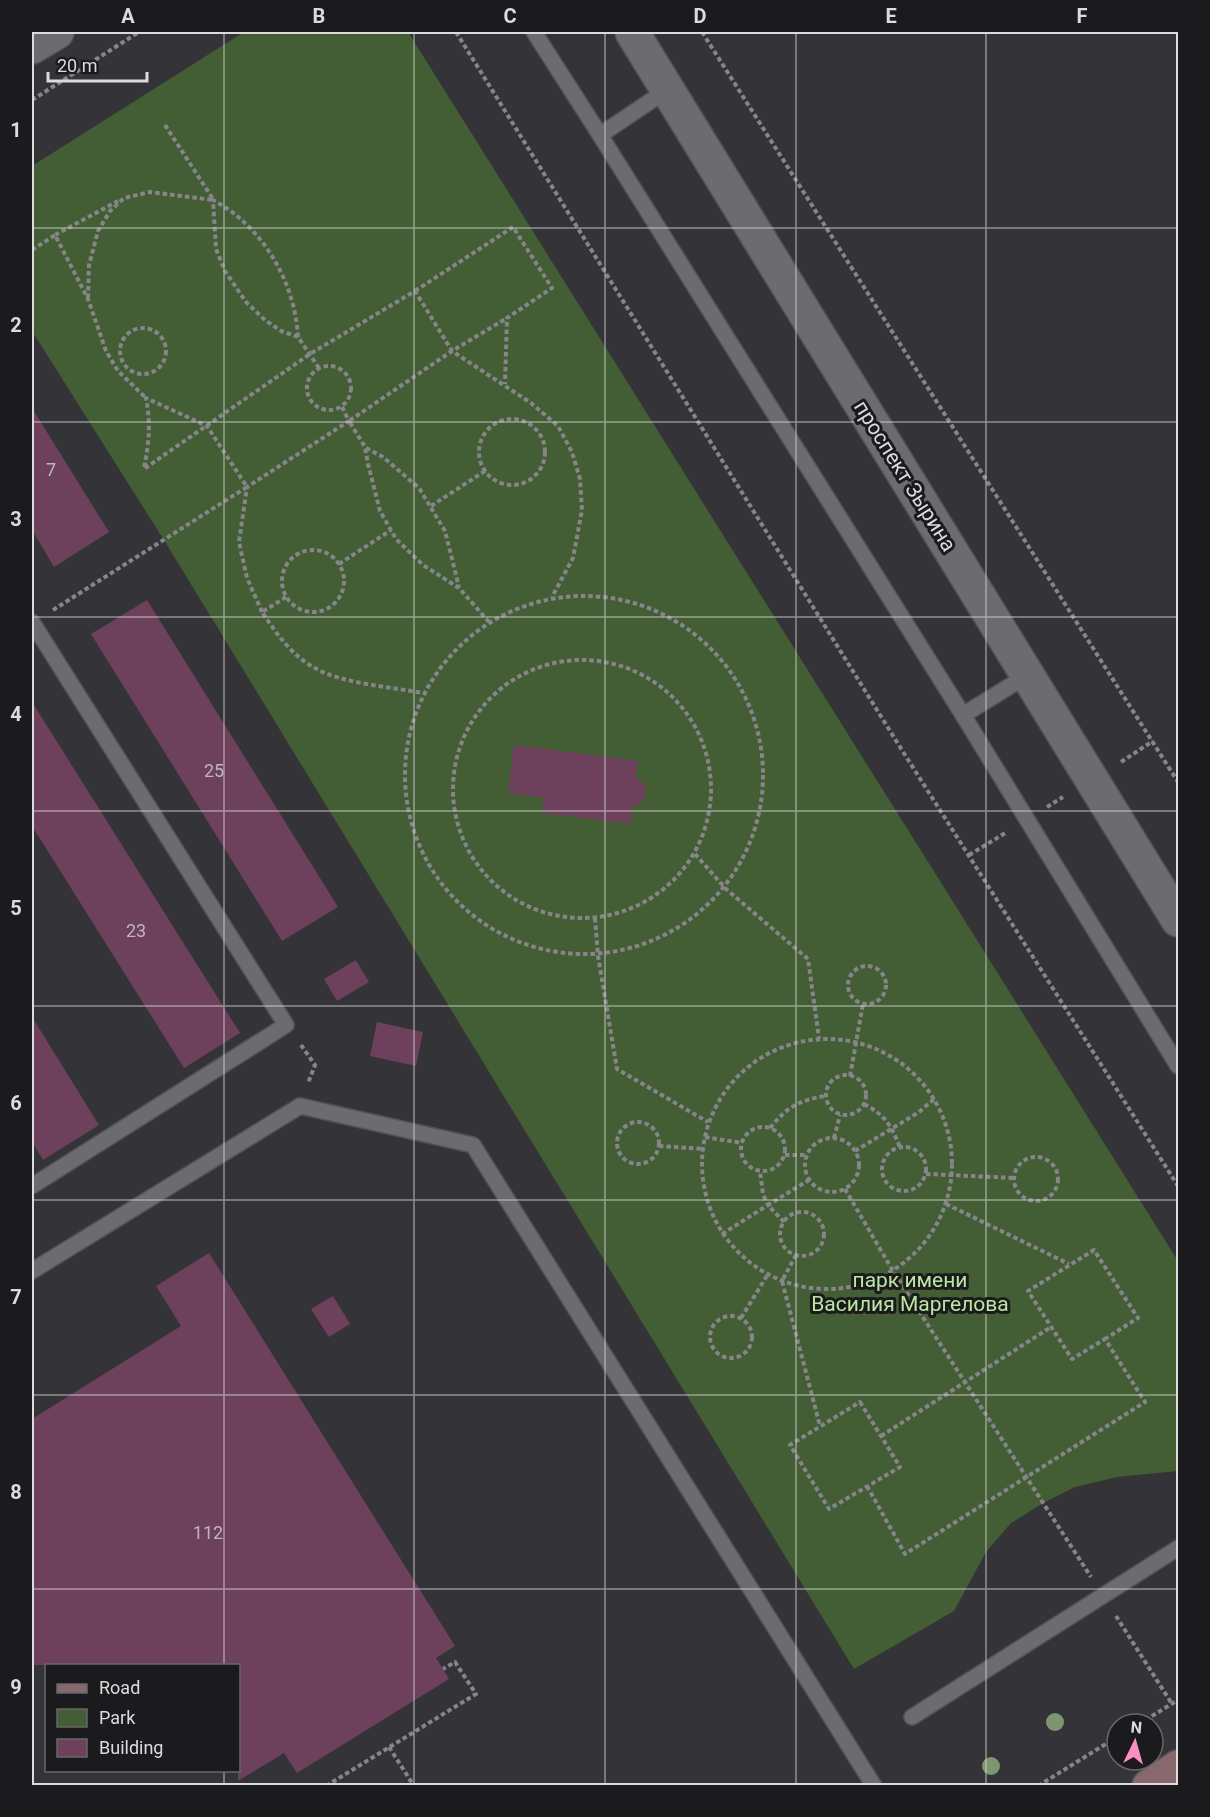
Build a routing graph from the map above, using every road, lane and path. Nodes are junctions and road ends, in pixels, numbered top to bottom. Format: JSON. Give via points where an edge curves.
{"nodes":[{"id":1,"x":57,"y":32,"type":"edge"},
{"id":2,"x":139,"y":32,"type":"edge"},
{"id":3,"x":456,"y":32,"type":"edge"},
{"id":4,"x":534,"y":32,"type":"edge"},
{"id":5,"x":632,"y":32,"type":"edge"},
{"id":6,"x":702,"y":32,"type":"edge"},
{"id":7,"x":32,"y":47,"type":"edge"},
{"id":8,"x":667,"y":90,"type":"junction"},
{"id":9,"x":32,"y":100,"type":"edge"},
{"id":10,"x":165,"y":124,"type":"dead end"},
{"id":11,"x":600,"y":135,"type":"junction"},
{"id":12,"x":124,"y":198,"type":"junction"},
{"id":13,"x":213,"y":200,"type":"junction"},
{"id":14,"x":56,"y":235,"type":"junction"},
{"id":15,"x":32,"y":250,"type":"edge"},
{"id":16,"x":415,"y":291,"type":"junction"},
{"id":17,"x":88,"y":299,"type":"junction"},
{"id":18,"x":507,"y":318,"type":"junction"},
{"id":19,"x":298,"y":337,"type":"junction"},
{"id":20,"x":452,"y":351,"type":"junction"},
{"id":21,"x":310,"y":354,"type":"junction"},
{"id":22,"x":126,"y":365,"type":"junction"},
{"id":23,"x":319,"y":368,"type":"junction"},
{"id":24,"x":118,"y":370,"type":"junction"},
{"id":25,"x":505,"y":384,"type":"junction"},
{"id":26,"x":146,"y":398,"type":"junction"},
{"id":27,"x":342,"y":407,"type":"junction"},
{"id":28,"x":349,"y":421,"type":"junction"},
{"id":29,"x":207,"y":426,"type":"junction"},
{"id":30,"x":365,"y":447,"type":"junction"},
{"id":31,"x":484,"y":471,"type":"junction"},
{"id":32,"x":247,"y":487,"type":"junction"},
{"id":33,"x":431,"y":507,"type":"junction"},
{"id":34,"x":391,"y":530,"type":"junction"},
{"id":35,"x":339,"y":564,"type":"junction"},
{"id":36,"x":459,"y":588,"type":"junction"},
{"id":37,"x":286,"y":597,"type":"junction"},
{"id":38,"x":552,"y":598,"type":"junction"},
{"id":39,"x":262,"y":612,"type":"junction"},
{"id":40,"x":489,"y":622,"type":"junction"},
{"id":41,"x":32,"y":623,"type":"edge"},
{"id":42,"x":1028,"y":675,"type":"junction"},
{"id":43,"x":423,"y":693,"type":"junction"},
{"id":44,"x":963,"y":715,"type":"junction"},
{"id":45,"x":1179,"y":782,"type":"edge"},
{"id":46,"x":695,"y":854,"type":"junction"},
{"id":47,"x":726,"y":889,"type":"junction"},
{"id":48,"x":595,"y":918,"type":"junction"},
{"id":49,"x":1179,"y":920,"type":"edge"},
{"id":50,"x":598,"y":956,"type":"junction"},
{"id":51,"x":863,"y":1004,"type":"junction"},
{"id":52,"x":286,"y":1025,"type":"junction"},
{"id":53,"x":819,"y":1038,"type":"junction"},
{"id":54,"x":857,"y":1043,"type":"junction"},
{"id":55,"x":1179,"y":1066,"type":"edge"},
{"id":56,"x":850,"y":1076,"type":"junction"},
{"id":57,"x":826,"y":1096,"type":"junction"},
{"id":58,"x":934,"y":1099,"type":"junction"},
{"id":59,"x":864,"y":1104,"type":"junction"},
{"id":60,"x":300,"y":1107,"type":"junction"},
{"id":61,"x":840,"y":1115,"type":"junction"},
{"id":62,"x":708,"y":1122,"type":"junction"},
{"id":63,"x":770,"y":1128,"type":"junction"},
{"id":64,"x":892,"y":1129,"type":"junction"},
{"id":65,"x":705,"y":1137,"type":"junction"},
{"id":66,"x":834,"y":1138,"type":"junction"},
{"id":67,"x":742,"y":1143,"type":"junction"},
{"id":68,"x":659,"y":1146,"type":"junction"},
{"id":69,"x":900,"y":1147,"type":"junction"},
{"id":70,"x":703,"y":1149,"type":"junction"},
{"id":71,"x":855,"y":1151,"type":"junction"},
{"id":72,"x":785,"y":1155,"type":"junction"},
{"id":73,"x":806,"y":1155,"type":"junction"},
{"id":74,"x":760,"y":1171,"type":"junction"},
{"id":75,"x":926,"y":1174,"type":"junction"},
{"id":76,"x":952,"y":1174,"type":"junction"},
{"id":77,"x":1014,"y":1178,"type":"junction"},
{"id":78,"x":808,"y":1180,"type":"junction"},
{"id":79,"x":32,"y":1186,"type":"edge"},
{"id":80,"x":1179,"y":1186,"type":"edge"},
{"id":81,"x":845,"y":1189,"type":"junction"},
{"id":82,"x":946,"y":1204,"type":"junction"},
{"id":83,"x":768,"y":1205,"type":"junction"},
{"id":84,"x":784,"y":1222,"type":"junction"},
{"id":85,"x":722,"y":1234,"type":"junction"},
{"id":86,"x":796,"y":1255,"type":"junction"},
{"id":87,"x":1070,"y":1265,"type":"junction"},
{"id":88,"x":32,"y":1271,"type":"edge"},
{"id":89,"x":893,"y":1271,"type":"junction"},
{"id":90,"x":768,"y":1274,"type":"junction"},
{"id":91,"x":782,"y":1281,"type":"junction"},
{"id":92,"x":741,"y":1318,"type":"junction"},
{"id":93,"x":1051,"y":1327,"type":"junction"},
{"id":94,"x":1105,"y":1339,"type":"junction"},
{"id":95,"x":965,"y":1382,"type":"junction"},
{"id":96,"x":820,"y":1426,"type":"junction"},
{"id":97,"x":881,"y":1436,"type":"junction"},
{"id":98,"x":1026,"y":1478,"type":"junction"},
{"id":99,"x":867,"y":1486,"type":"junction"},
{"id":100,"x":1179,"y":1548,"type":"edge"},
{"id":101,"x":1103,"y":1596,"type":"junction"},
{"id":102,"x":443,"y":1669,"type":"dead end"},
{"id":103,"x":1179,"y":1700,"type":"edge"},
{"id":104,"x":1172,"y":1704,"type":"junction"},
{"id":105,"x":1159,"y":1712,"type":"edge"},
{"id":106,"x":912,"y":1717,"type":"dead end"},
{"id":107,"x":1105,"y":1744,"type":"edge"},
{"id":108,"x":390,"y":1747,"type":"junction"},
{"id":109,"x":1179,"y":1767,"type":"edge"},
{"id":110,"x":326,"y":1785,"type":"edge"},
{"id":111,"x":414,"y":1785,"type":"edge"},
{"id":112,"x":874,"y":1785,"type":"edge"},
{"id":113,"x":1038,"y":1785,"type":"edge"},
{"id":114,"x":1149,"y":1785,"type":"edge"}],
"edges":[{"from":1,"to":7,"type":"street"},
{"from":2,"to":9,"type":"path"},
{"from":3,"to":80,"type":"path","via":[[906,757]]},
{"from":4,"to":11,"type":"lane"},
{"from":5,"to":8,"type":"street","name":"проспект Зырина"},
{"from":6,"to":45,"type":"path"},
{"from":8,"to":11,"type":"lane"},
{"from":8,"to":42,"type":"street","name":"проспект Зырина"},
{"from":10,"to":13,"type":"path"},
{"from":11,"to":44,"type":"lane"},
{"from":12,"to":13,"type":"path","via":[[150,192]]},
{"from":12,"to":14,"type":"path"},
{"from":12,"to":17,"type":"path","via":[[98,231],[88,266]]},
{"from":13,"to":19,"type":"path","via":[[243,220],[272,256],[285,282]]},
{"from":13,"to":19,"type":"path","via":[[216,249],[225,271],[246,302],[265,320]]},
{"from":14,"to":15,"type":"path"},
{"from":14,"to":17,"type":"path"},
{"from":16,"to":18,"type":"path","via":[[513,227],[552,288]]},
{"from":16,"to":20,"type":"path"},
{"from":16,"to":21,"type":"path"},
{"from":17,"to":24,"type":"path","via":[[106,351]]},
{"from":18,"to":20,"type":"path"},
{"from":18,"to":25,"type":"path"},
{"from":19,"to":21,"type":"path"},
{"from":20,"to":25,"type":"path"},
{"from":20,"to":28,"type":"path"},
{"from":21,"to":23,"type":"path"},
{"from":21,"to":29,"type":"path"},
{"from":22,"to":22,"type":"path","via":[[120,351],[130,332],[137,328],[152,330],[164,339],[167,353],[156,370],[143,374]]},
{"from":22,"to":24,"type":"path"},
{"from":23,"to":27,"type":"path","via":[[341,368],[350,380],[351,395]]},
{"from":23,"to":27,"type":"path","via":[[309,379],[310,400],[328,411]]},
{"from":24,"to":26,"type":"path"},
{"from":25,"to":38,"type":"path","via":[[558,426],[580,479],[582,510],[573,558]]},
{"from":26,"to":29,"type":"path"},
{"from":26,"to":29,"type":"path","via":[[150,421],[144,469]]},
{"from":27,"to":28,"type":"path"},
{"from":28,"to":30,"type":"path"},
{"from":28,"to":32,"type":"path"},
{"from":29,"to":32,"type":"path"},
{"from":30,"to":33,"type":"path","via":[[419,488]]},
{"from":30,"to":34,"type":"path","via":[[380,511]]},
{"from":31,"to":31,"type":"path","via":[[503,484],[514,485],[534,477],[545,456],[540,435],[533,427],[514,419],[494,424],[481,441]]},
{"from":31,"to":33,"type":"path"},
{"from":32,"to":39,"type":"path","via":[[239,542],[247,578]]},
{"from":32,"to":41,"type":"path"},
{"from":33,"to":36,"type":"path","via":[[445,531]]},
{"from":34,"to":35,"type":"path"},
{"from":34,"to":36,"type":"path","via":[[423,565]]},
{"from":35,"to":37,"type":"path","via":[[332,556],[312,550],[292,558],[282,576]]},
{"from":35,"to":37,"type":"path","via":[[344,573],[342,593],[329,608],[310,613],[292,605]]},
{"from":36,"to":40,"type":"path"},
{"from":37,"to":39,"type":"path"},
{"from":38,"to":40,"type":"path","via":[[519,607]]},
{"from":38,"to":47,"type":"path","via":[[614,597],[673,618],[722,658],[754,711],[765,772],[756,834]]},
{"from":39,"to":43,"type":"path","via":[[290,649],[315,668],[341,678]]},
{"from":40,"to":43,"type":"path","via":[[451,653]]},
{"from":41,"to":52,"type":"lane"},
{"from":42,"to":44,"type":"lane"},
{"from":42,"to":49,"type":"street","name":"проспект Зырина"},
{"from":43,"to":50,"type":"path","via":[[408,735],[404,778],[414,836],[443,887],[486,927],[540,950]]},
{"from":44,"to":55,"type":"lane"},
{"from":46,"to":47,"type":"path"},
{"from":46,"to":48,"type":"path","via":[[669,886],[635,908]]},
{"from":46,"to":48,"type":"path","via":[[710,813],[711,770],[698,729],[672,695],[636,671],[594,659],[551,663],[511,680],[479,709],[458,747],[452,790],[459,832],[480,870],[512,899],[552,916]]},
{"from":47,"to":50,"type":"path","via":[[690,922],[646,945]]},
{"from":47,"to":53,"type":"path","via":[[808,959]]},
{"from":48,"to":50,"type":"path"},
{"from":50,"to":62,"type":"path","via":[[617,1068]]},
{"from":51,"to":51,"type":"path","via":[[880,999],[885,988],[884,977],[870,966],[857,968],[849,978],[852,997]]},
{"from":51,"to":54,"type":"path"},
{"from":52,"to":60,"type":"path","via":[[315,1065]]},
{"from":52,"to":79,"type":"lane"},
{"from":53,"to":54,"type":"path"},
{"from":53,"to":62,"type":"path","via":[[783,1046],[750,1064],[725,1090]]},
{"from":54,"to":56,"type":"path"},
{"from":54,"to":58,"type":"path","via":[[896,1060],[917,1077]]},
{"from":56,"to":57,"type":"path","via":[[837,1077],[827,1087]]},
{"from":56,"to":59,"type":"path","via":[[864,1086]]},
{"from":57,"to":61,"type":"path","via":[[829,1107]]},
{"from":57,"to":63,"type":"path","via":[[796,1103]]},
{"from":58,"to":64,"type":"path"},
{"from":58,"to":76,"type":"path","via":[[946,1124]]},
{"from":59,"to":61,"type":"path","via":[[857,1112]]},
{"from":59,"to":64,"type":"path","via":[[881,1113]]},
{"from":60,"to":88,"type":"lane"},
{"from":60,"to":112,"type":"lane","via":[[473,1144]]},
{"from":61,"to":66,"type":"path"},
{"from":62,"to":65,"type":"path"},
{"from":63,"to":67,"type":"path","via":[[750,1130]]},
{"from":63,"to":72,"type":"path","via":[[783,1140]]},
{"from":64,"to":69,"type":"path"},
{"from":64,"to":71,"type":"path"},
{"from":65,"to":67,"type":"path"},
{"from":65,"to":70,"type":"path"},
{"from":66,"to":71,"type":"path"},
{"from":66,"to":73,"type":"path","via":[[817,1142]]},
{"from":67,"to":74,"type":"path","via":[[744,1161]]},
{"from":68,"to":68,"type":"path","via":[[652,1127],[640,1122],[626,1125],[616,1143],[621,1156],[633,1164],[652,1158]]},
{"from":68,"to":70,"type":"path"},
{"from":69,"to":75,"type":"path","via":[[921,1153]]},
{"from":69,"to":75,"type":"path","via":[[884,1160],[882,1172],[886,1182],[898,1190],[912,1190]]},
{"from":70,"to":85,"type":"path","via":[[706,1199]]},
{"from":71,"to":81,"type":"path","via":[[857,1176]]},
{"from":72,"to":73,"type":"path"},
{"from":72,"to":74,"type":"path","via":[[775,1168]]},
{"from":73,"to":78,"type":"path"},
{"from":74,"to":83,"type":"path"},
{"from":75,"to":76,"type":"path"},
{"from":76,"to":77,"type":"path"},
{"from":76,"to":82,"type":"path"},
{"from":77,"to":77,"type":"path","via":[[1020,1164],[1040,1158],[1052,1165],[1058,1178],[1054,1192],[1036,1201],[1018,1192]]},
{"from":78,"to":81,"type":"path","via":[[829,1193]]},
{"from":78,"to":83,"type":"path"},
{"from":81,"to":89,"type":"path"},
{"from":82,"to":87,"type":"path"},
{"from":82,"to":89,"type":"path","via":[[925,1242]]},
{"from":83,"to":84,"type":"path"},
{"from":83,"to":85,"type":"path"},
{"from":84,"to":86,"type":"path","via":[[781,1242]]},
{"from":84,"to":86,"type":"path","via":[[803,1213],[821,1224],[820,1246],[809,1255]]},
{"from":85,"to":90,"type":"path","via":[[748,1262]]},
{"from":86,"to":91,"type":"path"},
{"from":87,"to":93,"type":"path","via":[[1028,1291]]},
{"from":87,"to":94,"type":"path","via":[[1095,1250],[1138,1318]]},
{"from":89,"to":91,"type":"path","via":[[867,1283],[839,1289],[810,1289]]},
{"from":89,"to":95,"type":"path"},
{"from":90,"to":91,"type":"path"},
{"from":90,"to":92,"type":"path"},
{"from":91,"to":96,"type":"path"},
{"from":92,"to":92,"type":"path","via":[[728,1316],[712,1328],[712,1348],[722,1357],[736,1358],[748,1350],[753,1336]]},
{"from":93,"to":94,"type":"path","via":[[1072,1359]]},
{"from":93,"to":95,"type":"path"},
{"from":94,"to":98,"type":"path","via":[[1144,1402]]},
{"from":95,"to":97,"type":"path"},
{"from":95,"to":98,"type":"path"},
{"from":96,"to":97,"type":"path","via":[[860,1402]]},
{"from":96,"to":99,"type":"path","via":[[790,1444],[829,1509]]},
{"from":97,"to":99,"type":"path","via":[[900,1467]]},
{"from":98,"to":99,"type":"path","via":[[905,1554]]},
{"from":98,"to":101,"type":"path"},
{"from":100,"to":101,"type":"lane"},
{"from":101,"to":104,"type":"path"},
{"from":101,"to":106,"type":"lane"},
{"from":102,"to":108,"type":"path","via":[[455,1662],[476,1694]]},
{"from":103,"to":104,"type":"path"},
{"from":104,"to":105,"type":"path"},
{"from":107,"to":113,"type":"path"},
{"from":108,"to":110,"type":"path"},
{"from":108,"to":111,"type":"path"},
{"from":109,"to":114,"type":"main road"}]}
